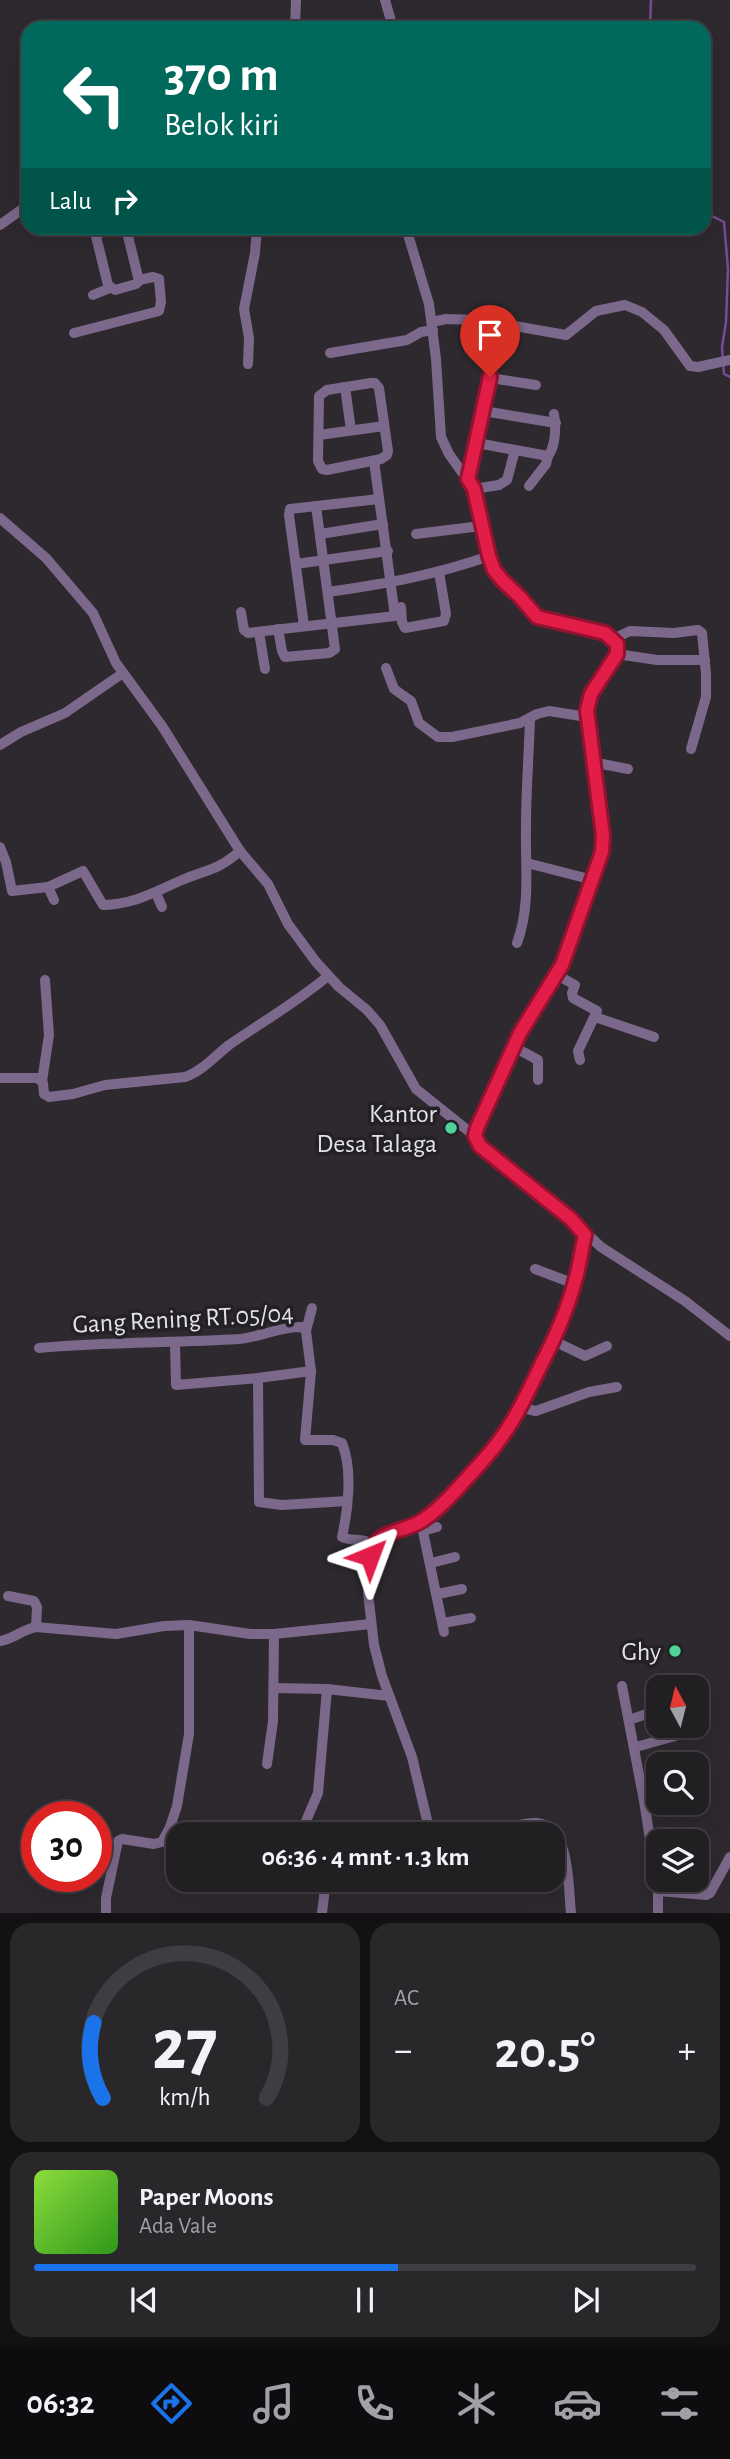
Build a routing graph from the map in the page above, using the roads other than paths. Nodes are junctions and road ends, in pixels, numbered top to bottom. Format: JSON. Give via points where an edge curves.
{"nodes":[{"id":1,"x":296,"y":0,"type":"edge"},
{"id":2,"x":385,"y":0,"type":"edge"},
{"id":3,"x":295,"y":21,"type":"edge"},
{"id":4,"x":391,"y":21,"type":"edge"},
{"id":5,"x":21,"y":210,"type":"edge"},
{"id":6,"x":0,"y":225,"type":"edge"},
{"id":7,"x":96,"y":235,"type":"edge"},
{"id":8,"x":129,"y":235,"type":"edge"},
{"id":9,"x":256,"y":235,"type":"edge"},
{"id":10,"x":408,"y":235,"type":"edge"},
{"id":11,"x":139,"y":280,"type":"junction"},
{"id":12,"x":110,"y":288,"type":"junction"},
{"id":13,"x":93,"y":295,"type":"dead end"},
{"id":14,"x":432,"y":326,"type":"junction"},
{"id":15,"x":74,"y":333,"type":"dead end"},
{"id":16,"x":330,"y":353,"type":"dead end"},
{"id":17,"x":730,"y":360,"type":"edge"},
{"id":18,"x":248,"y":365,"type":"dead end"},
{"id":19,"x":536,"y":385,"type":"dead end"},
{"id":20,"x":345,"y":387,"type":"junction"},
{"id":21,"x":483,"y":411,"type":"junction"},
{"id":22,"x":384,"y":426,"type":"junction"},
{"id":23,"x":351,"y":430,"type":"junction"},
{"id":24,"x":319,"y":435,"type":"junction"},
{"id":25,"x":477,"y":443,"type":"junction"},
{"id":26,"x":514,"y":450,"type":"junction"},
{"id":27,"x":548,"y":456,"type":"junction"},
{"id":28,"x":374,"y":461,"type":"junction"},
{"id":29,"x":471,"y":484,"type":"junction"},
{"id":30,"x":529,"y":486,"type":"dead end"},
{"id":31,"x":379,"y":499,"type":"junction"},
{"id":32,"x":316,"y":506,"type":"junction"},
{"id":33,"x":0,"y":517,"type":"edge"},
{"id":34,"x":383,"y":524,"type":"junction"},
{"id":35,"x":481,"y":526,"type":"junction"},
{"id":36,"x":320,"y":534,"type":"junction"},
{"id":37,"x":416,"y":534,"type":"dead end"},
{"id":38,"x":388,"y":551,"type":"junction"},
{"id":39,"x":489,"y":556,"type":"junction"},
{"id":40,"x":323,"y":561,"type":"junction"},
{"id":41,"x":296,"y":564,"type":"junction"},
{"id":42,"x":439,"y":572,"type":"junction"},
{"id":43,"x":396,"y":582,"type":"junction"},
{"id":44,"x":328,"y":592,"type":"junction"},
{"id":45,"x":241,"y":612,"type":"dead end"},
{"id":46,"x":398,"y":615,"type":"junction"},
{"id":47,"x":333,"y":622,"type":"junction"},
{"id":48,"x":304,"y":625,"type":"junction"},
{"id":49,"x":278,"y":629,"type":"junction"},
{"id":50,"x":260,"y":632,"type":"junction"},
{"id":51,"x":614,"y":639,"type":"junction"},
{"id":52,"x":617,"y":654,"type":"junction"},
{"id":53,"x":705,"y":660,"type":"junction"},
{"id":54,"x":386,"y":667,"type":"dead end"},
{"id":55,"x":265,"y":669,"type":"dead end"},
{"id":56,"x":123,"y":673,"type":"junction"},
{"id":57,"x":587,"y":717,"type":"junction"},
{"id":58,"x":530,"y":718,"type":"junction"},
{"id":59,"x":0,"y":745,"type":"edge"},
{"id":60,"x":691,"y":749,"type":"dead end"},
{"id":61,"x":592,"y":762,"type":"junction"},
{"id":62,"x":628,"y":769,"type":"dead end"},
{"id":63,"x":0,"y":846,"type":"edge"},
{"id":64,"x":240,"y":851,"type":"junction"},
{"id":65,"x":527,"y":863,"type":"junction"},
{"id":66,"x":593,"y":880,"type":"junction"},
{"id":67,"x":48,"y":887,"type":"junction"},
{"id":68,"x":156,"y":893,"type":"junction"},
{"id":69,"x":54,"y":900,"type":"dead end"},
{"id":70,"x":162,"y":907,"type":"dead end"},
{"id":71,"x":517,"y":943,"type":"dead end"},
{"id":72,"x":557,"y":975,"type":"junction"},
{"id":73,"x":328,"y":976,"type":"junction"},
{"id":74,"x":45,"y":980,"type":"dead end"},
{"id":75,"x":595,"y":1017,"type":"junction"},
{"id":76,"x":654,"y":1037,"type":"dead end"},
{"id":77,"x":514,"y":1047,"type":"junction"},
{"id":78,"x":580,"y":1060,"type":"dead end"},
{"id":79,"x":0,"y":1078,"type":"edge"},
{"id":80,"x":538,"y":1080,"type":"dead end"},
{"id":81,"x":42,"y":1081,"type":"junction"},
{"id":82,"x":475,"y":1136,"type":"junction"},
{"id":83,"x":585,"y":1235,"type":"junction"},
{"id":84,"x":536,"y":1269,"type":"dead end"},
{"id":85,"x":575,"y":1284,"type":"junction"},
{"id":86,"x":312,"y":1308,"type":"dead end"},
{"id":87,"x":306,"y":1331,"type":"junction"},
{"id":88,"x":730,"y":1336,"type":"edge"},
{"id":89,"x":554,"y":1341,"type":"junction"},
{"id":90,"x":175,"y":1343,"type":"junction"},
{"id":91,"x":607,"y":1346,"type":"dead end"},
{"id":92,"x":39,"y":1348,"type":"dead end"},
{"id":93,"x":311,"y":1371,"type":"junction"},
{"id":94,"x":258,"y":1378,"type":"junction"},
{"id":95,"x":617,"y":1387,"type":"dead end"},
{"id":96,"x":522,"y":1408,"type":"junction"},
{"id":97,"x":347,"y":1502,"type":"junction"},
{"id":98,"x":422,"y":1527,"type":"junction"},
{"id":99,"x":437,"y":1527,"type":"dead end"},
{"id":100,"x":373,"y":1544,"type":"junction"},
{"id":101,"x":455,"y":1557,"type":"dead end"},
{"id":102,"x":431,"y":1563,"type":"junction"},
{"id":103,"x":462,"y":1589,"type":"dead end"},
{"id":104,"x":438,"y":1594,"type":"junction"},
{"id":105,"x":8,"y":1596,"type":"dead end"},
{"id":106,"x":471,"y":1618,"type":"dead end"},
{"id":107,"x":371,"y":1624,"type":"junction"},
{"id":108,"x":189,"y":1625,"type":"junction"},
{"id":109,"x":36,"y":1628,"type":"junction"},
{"id":110,"x":274,"y":1634,"type":"junction"},
{"id":111,"x":0,"y":1641,"type":"edge"},
{"id":112,"x":622,"y":1686,"type":"dead end"},
{"id":113,"x":275,"y":1688,"type":"junction"},
{"id":114,"x":327,"y":1689,"type":"junction"},
{"id":115,"x":389,"y":1696,"type":"junction"},
{"id":116,"x":646,"y":1714,"type":"edge"},
{"id":117,"x":629,"y":1720,"type":"junction"},
{"id":118,"x":668,"y":1738,"type":"edge"},
{"id":119,"x":636,"y":1747,"type":"junction"},
{"id":120,"x":267,"y":1764,"type":"dead end"},
{"id":121,"x":307,"y":1822,"type":"edge"},
{"id":122,"x":428,"y":1822,"type":"edge"},
{"id":123,"x":648,"y":1829,"type":"edge"},
{"id":124,"x":730,"y":1857,"type":"edge"},
{"id":125,"x":565,"y":1863,"type":"edge"},
{"id":126,"x":325,"y":1892,"type":"edge"},
{"id":127,"x":657,"y":1892,"type":"edge"},
{"id":128,"x":669,"y":1892,"type":"edge"},
{"id":129,"x":106,"y":1913,"type":"edge"},
{"id":130,"x":322,"y":1913,"type":"edge"},
{"id":131,"x":571,"y":1913,"type":"edge"},
{"id":132,"x":658,"y":1913,"type":"edge"}],
"edges":[{"from":1,"to":3,"type":"street"},
{"from":2,"to":4,"type":"street"},
{"from":5,"to":6,"type":"street"},
{"from":7,"to":12,"type":"street"},
{"from":8,"to":11,"type":"street"},
{"from":9,"to":18,"type":"street","via":[[244,309]]},
{"from":10,"to":14,"type":"street"},
{"from":11,"to":12,"type":"street","via":[[121,289]]},
{"from":11,"to":15,"type":"street","via":[[159,279],[159,312]]},
{"from":12,"to":13,"type":"street"},
{"from":14,"to":16,"type":"street","via":[[404,341]]},
{"from":14,"to":17,"type":"street","via":[[446,319],[480,320],[566,335],[596,311],[625,305],[664,330],[690,366]]},
{"from":14,"to":29,"type":"street","via":[[441,437]]},
{"from":19,"to":21,"type":"street","via":[[491,372]]},
{"from":20,"to":22,"type":"street","via":[[377,385]]},
{"from":20,"to":23,"type":"street"},
{"from":20,"to":24,"type":"street","via":[[319,396]]},
{"from":21,"to":25,"type":"street"},
{"from":21,"to":27,"type":"street","via":[[555,419]]},
{"from":22,"to":23,"type":"street"},
{"from":22,"to":28,"type":"street","via":[[388,451]]},
{"from":23,"to":24,"type":"street"},
{"from":24,"to":28,"type":"street","via":[[322,469]]},
{"from":25,"to":26,"type":"street"},
{"from":25,"to":29,"type":"street"},
{"from":26,"to":27,"type":"street"},
{"from":26,"to":29,"type":"street","via":[[507,480],[499,485]]},
{"from":27,"to":30,"type":"street"},
{"from":28,"to":31,"type":"street"},
{"from":29,"to":35,"type":"street"},
{"from":31,"to":32,"type":"street"},
{"from":31,"to":34,"type":"street"},
{"from":32,"to":36,"type":"street"},
{"from":32,"to":41,"type":"street","via":[[289,512]]},
{"from":33,"to":56,"type":"street","via":[[46,558],[87,606]]},
{"from":34,"to":36,"type":"street"},
{"from":34,"to":38,"type":"street"},
{"from":35,"to":37,"type":"street"},
{"from":35,"to":39,"type":"street"},
{"from":36,"to":40,"type":"street"},
{"from":38,"to":40,"type":"street"},
{"from":38,"to":43,"type":"street"},
{"from":39,"to":42,"type":"street"},
{"from":39,"to":51,"type":"street","via":[[498,575],[537,617],[599,631]]},
{"from":40,"to":41,"type":"street"},
{"from":40,"to":44,"type":"street"},
{"from":41,"to":48,"type":"street"},
{"from":42,"to":43,"type":"street"},
{"from":42,"to":46,"type":"street","via":[[444,621],[405,628]]},
{"from":43,"to":44,"type":"street"},
{"from":43,"to":46,"type":"street"},
{"from":44,"to":47,"type":"street"},
{"from":45,"to":50,"type":"street","via":[[244,630]]},
{"from":46,"to":47,"type":"street"},
{"from":47,"to":48,"type":"street"},
{"from":47,"to":49,"type":"street","via":[[333,651],[288,658]]},
{"from":48,"to":49,"type":"street"},
{"from":49,"to":50,"type":"street"},
{"from":50,"to":55,"type":"street"},
{"from":51,"to":52,"type":"street"},
{"from":51,"to":53,"type":"street","via":[[630,631],[698,630],[704,639]]},
{"from":52,"to":53,"type":"street"},
{"from":52,"to":57,"type":"street","via":[[591,694]]},
{"from":53,"to":60,"type":"street","via":[[706,697]]},
{"from":54,"to":58,"type":"street","via":[[394,689],[409,698],[419,723],[435,736],[452,737]]},
{"from":56,"to":59,"type":"street","via":[[65,713]]},
{"from":56,"to":64,"type":"street"},
{"from":57,"to":58,"type":"street","via":[[549,712]]},
{"from":57,"to":61,"type":"street"},
{"from":58,"to":65,"type":"street"},
{"from":61,"to":62,"type":"street"},
{"from":61,"to":66,"type":"street","via":[[603,841]]},
{"from":63,"to":67,"type":"street","via":[[13,892]]},
{"from":64,"to":68,"type":"street","via":[[218,868]]},
{"from":64,"to":73,"type":"street","via":[[268,884],[292,929]]},
{"from":65,"to":66,"type":"street"},
{"from":65,"to":71,"type":"street","via":[[525,912]]},
{"from":66,"to":72,"type":"street"},
{"from":67,"to":68,"type":"street","via":[[83,871],[103,905]]},
{"from":67,"to":69,"type":"street"},
{"from":68,"to":70,"type":"street"},
{"from":72,"to":75,"type":"street","via":[[574,983],[573,998],[596,1009]]},
{"from":72,"to":77,"type":"street"},
{"from":73,"to":81,"type":"street","via":[[191,1075],[49,1097]]},
{"from":73,"to":82,"type":"street","via":[[380,1024],[416,1088]]},
{"from":74,"to":81,"type":"street","via":[[49,1035]]},
{"from":75,"to":76,"type":"street"},
{"from":75,"to":78,"type":"street","via":[[578,1051]]},
{"from":77,"to":80,"type":"street","via":[[538,1060]]},
{"from":77,"to":82,"type":"street"},
{"from":79,"to":81,"type":"street"},
{"from":82,"to":83,"type":"street","via":[[480,1146]]},
{"from":83,"to":85,"type":"street"},
{"from":83,"to":88,"type":"street"},
{"from":84,"to":85,"type":"street"},
{"from":85,"to":89,"type":"street"},
{"from":86,"to":87,"type":"street"},
{"from":87,"to":90,"type":"street","name":"Gang Rening RT.05/04","via":[[297,1327],[250,1338]]},
{"from":87,"to":93,"type":"street","name":"Gang Rening RT.05/04"},
{"from":89,"to":91,"type":"street","via":[[584,1356]]},
{"from":89,"to":96,"type":"street"},
{"from":90,"to":92,"type":"street","name":"Gang Rening RT.05/04"},
{"from":90,"to":94,"type":"street","via":[[176,1385]]},
{"from":93,"to":94,"type":"street"},
{"from":93,"to":97,"type":"street","name":"Gang Rening RT.05/04","via":[[305,1440],[342,1443]]},
{"from":94,"to":97,"type":"street","via":[[259,1502]]},
{"from":95,"to":96,"type":"street","via":[[536,1411]]},
{"from":96,"to":98,"type":"street","via":[[480,1464]]},
{"from":97,"to":100,"type":"street","name":"Gang Rening RT.05/04","via":[[342,1538]]},
{"from":98,"to":99,"type":"street"},
{"from":98,"to":100,"type":"street","via":[[378,1538]]},
{"from":98,"to":102,"type":"street"},
{"from":100,"to":107,"type":"street","via":[[368,1576]]},
{"from":101,"to":102,"type":"street"},
{"from":102,"to":104,"type":"street"},
{"from":103,"to":104,"type":"street"},
{"from":104,"to":106,"type":"street","via":[[444,1628]]},
{"from":105,"to":109,"type":"street","via":[[34,1601]]},
{"from":107,"to":110,"type":"street"},
{"from":107,"to":115,"type":"street"},
{"from":108,"to":109,"type":"street","via":[[116,1634]]},
{"from":108,"to":110,"type":"street"},
{"from":108,"to":129,"type":"street","via":[[190,1724],[177,1806],[163,1842],[118,1842]]},
{"from":109,"to":111,"type":"street"},
{"from":110,"to":113,"type":"street"},
{"from":112,"to":117,"type":"street"},
{"from":113,"to":114,"type":"street"},
{"from":113,"to":120,"type":"street"},
{"from":114,"to":115,"type":"street"},
{"from":114,"to":121,"type":"street","via":[[318,1793]]},
{"from":115,"to":122,"type":"street","via":[[412,1756]]},
{"from":116,"to":117,"type":"street"},
{"from":117,"to":119,"type":"street"},
{"from":118,"to":119,"type":"street"},
{"from":119,"to":123,"type":"street"},
{"from":124,"to":128,"type":"street","via":[[706,1895]]},
{"from":125,"to":131,"type":"street"},
{"from":126,"to":130,"type":"street"},
{"from":127,"to":132,"type":"street"}]}
